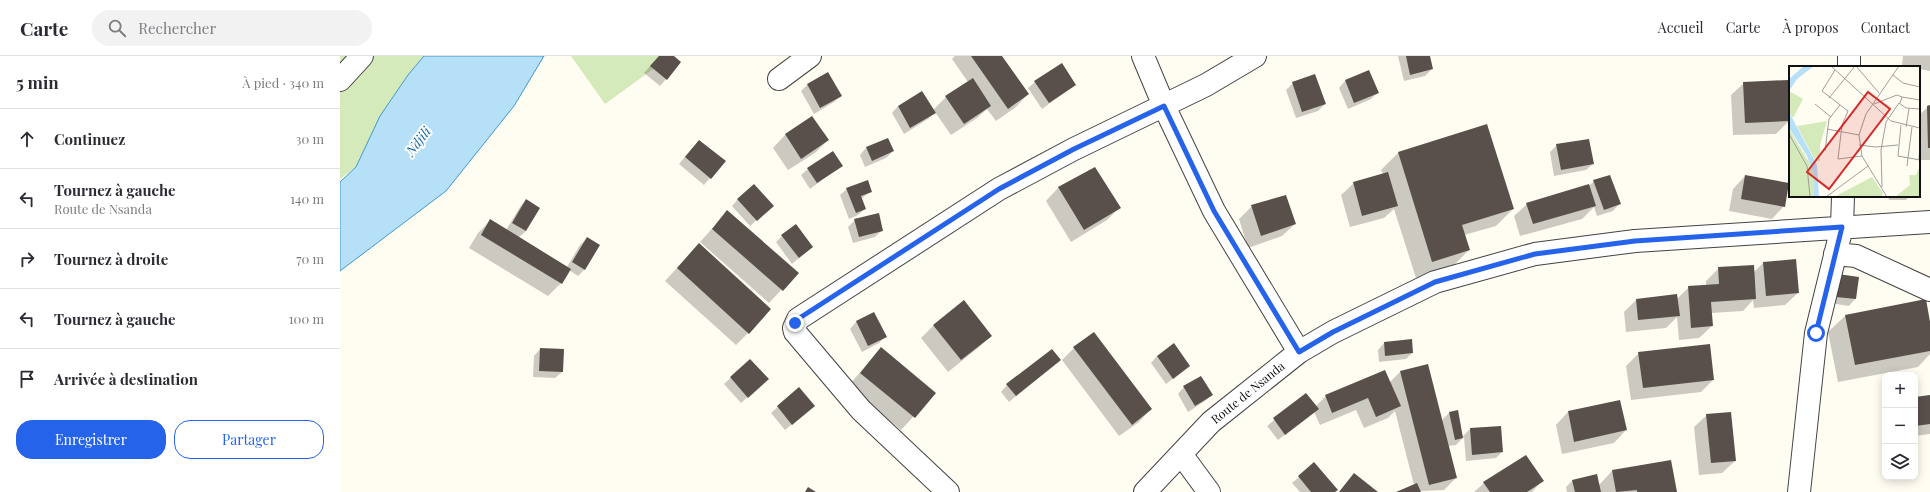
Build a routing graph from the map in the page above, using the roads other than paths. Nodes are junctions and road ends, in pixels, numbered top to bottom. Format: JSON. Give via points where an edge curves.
{"nodes":[{"id":1,"x":362,"y":56,"type":"edge"},
{"id":2,"x":810,"y":56,"type":"edge"},
{"id":3,"x":1143,"y":56,"type":"edge"},
{"id":4,"x":1255,"y":56,"type":"edge"},
{"id":5,"x":779,"y":79,"type":"dead end"},
{"id":6,"x":340,"y":80,"type":"edge"},
{"id":7,"x":1164,"y":106,"type":"junction"},
{"id":8,"x":1843,"y":197,"type":"edge"},
{"id":9,"x":1930,"y":222,"type":"edge"},
{"id":10,"x":1842,"y":227,"type":"junction"},
{"id":11,"x":1835,"y":254,"type":"junction"},
{"id":12,"x":1930,"y":290,"type":"edge"},
{"id":13,"x":1299,"y":352,"type":"junction"},
{"id":14,"x":1181,"y":454,"type":"junction"},
{"id":15,"x":948,"y":492,"type":"edge"},
{"id":16,"x":1145,"y":492,"type":"edge"},
{"id":17,"x":1209,"y":492,"type":"edge"},
{"id":18,"x":1798,"y":492,"type":"edge"}],
"edges":[{"from":1,"to":6,"type":"street"},
{"from":2,"to":5,"type":"street"},
{"from":3,"to":7,"type":"street"},
{"from":4,"to":7,"type":"street"},
{"from":7,"to":13,"type":"street","via":[[1214,211]]},
{"from":7,"to":15,"type":"street","via":[[1074,149],[999,189],[795,323],[795,332],[861,410]]},
{"from":8,"to":10,"type":"street"},
{"from":9,"to":10,"type":"street","name":"Route de Nsanda"},
{"from":10,"to":11,"type":"street"},
{"from":10,"to":13,"type":"street","name":"Route de Nsanda","via":[[1635,241],[1535,254],[1435,282],[1333,332]]},
{"from":11,"to":12,"type":"street","via":[[1856,256]]},
{"from":11,"to":18,"type":"street","via":[[1816,333]]},
{"from":13,"to":14,"type":"street","name":"Route de Nsanda","via":[[1211,422]]},
{"from":14,"to":16,"type":"street","name":"Route de Nsanda"},
{"from":14,"to":17,"type":"street"}]}
